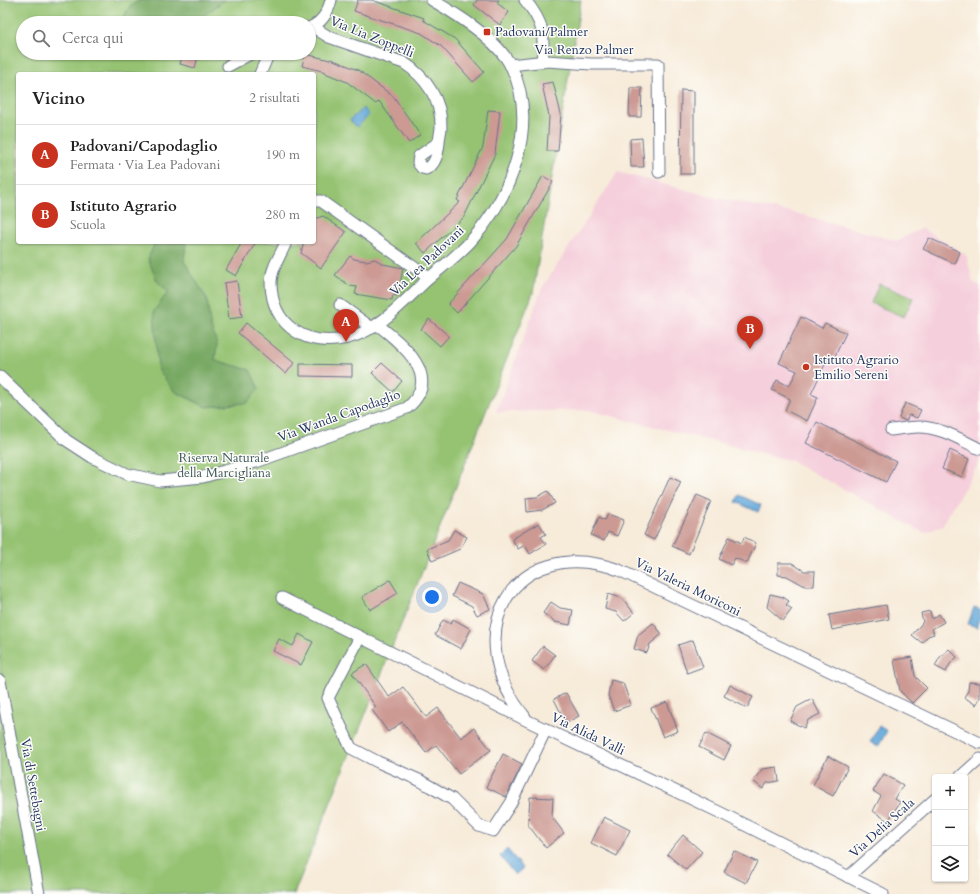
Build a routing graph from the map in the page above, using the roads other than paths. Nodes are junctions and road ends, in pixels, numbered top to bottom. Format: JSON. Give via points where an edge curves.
{"nodes":[{"id":1,"x":331,"y":0,"type":"edge"},
{"id":2,"x":432,"y":0,"type":"edge"},
{"id":3,"x":525,"y":0,"type":"edge"},
{"id":4,"x":316,"y":26,"type":"edge"},
{"id":5,"x":316,"y":30,"type":"edge"},
{"id":6,"x":239,"y":60,"type":"edge"},
{"id":7,"x":266,"y":60,"type":"edge"},
{"id":8,"x":542,"y":62,"type":"junction"},
{"id":9,"x":510,"y":65,"type":"junction"},
{"id":10,"x":228,"y":66,"type":"dead end"},
{"id":11,"x":261,"y":72,"type":"edge"},
{"id":12,"x":439,"y":142,"type":"dead end"},
{"id":13,"x":659,"y":172,"type":"dead end"},
{"id":14,"x":316,"y":201,"type":"edge"},
{"id":15,"x":285,"y":244,"type":"edge"},
{"id":16,"x":429,"y":278,"type":"junction"},
{"id":17,"x":340,"y":305,"type":"dead end"},
{"id":18,"x":375,"y":326,"type":"junction"},
{"id":19,"x":0,"y":377,"type":"edge"},
{"id":20,"x":891,"y":430,"type":"dead end"},
{"id":21,"x":980,"y":449,"type":"edge"},
{"id":22,"x":282,"y":598,"type":"dead end"},
{"id":23,"x":360,"y":637,"type":"junction"},
{"id":24,"x":0,"y":681,"type":"edge"},
{"id":25,"x":528,"y":721,"type":"junction"},
{"id":26,"x":546,"y":730,"type":"junction"},
{"id":27,"x":980,"y":743,"type":"edge"},
{"id":28,"x":980,"y":760,"type":"edge"},
{"id":29,"x":964,"y":774,"type":"edge"},
{"id":30,"x":932,"y":803,"type":"edge"},
{"id":31,"x":848,"y":877,"type":"junction"},
{"id":32,"x":39,"y":894,"type":"edge"},
{"id":33,"x":883,"y":894,"type":"edge"}],
"edges":[{"from":1,"to":4,"type":"street","via":[[325,16]]},
{"from":2,"to":9,"type":"street","name":"Via Lea Padovani","via":[[478,29]]},
{"from":3,"to":8,"type":"street","via":[[539,19],[542,29]]},
{"from":5,"to":12,"type":"street","name":"Via Lia Zoppelli","via":[[330,38],[404,63],[415,70],[428,85],[439,108]]},
{"from":6,"to":10,"type":"street"},
{"from":7,"to":11,"type":"street"},
{"from":8,"to":9,"type":"street","name":"Via Renzo Palmer"},
{"from":8,"to":13,"type":"street","name":"Via Renzo Palmer","via":[[658,64]]},
{"from":9,"to":16,"type":"street","name":"Via Lea Padovani","via":[[520,92],[523,124],[515,167],[493,211],[470,242]]},
{"from":14,"to":16,"type":"street","via":[[321,201]]},
{"from":15,"to":18,"type":"street","name":"Via Lea Padovani","via":[[271,282],[275,306],[289,327],[307,338],[325,341],[349,338]]},
{"from":16,"to":18,"type":"street","name":"Via Lea Padovani"},
{"from":17,"to":18,"type":"street","name":"Via Wanda Capodaglio"},
{"from":18,"to":19,"type":"street","name":"Via Wanda Capodaglio","via":[[410,353],[416,361],[420,372],[420,385],[416,398],[407,408],[264,459],[203,477],[160,480],[127,474],[99,461],[66,440]]},
{"from":20,"to":21,"type":"street","via":[[920,427],[934,429]]},
{"from":22,"to":23,"type":"street","name":"Via Alida Valli"},
{"from":23,"to":25,"type":"street","name":"Via Alida Valli"},
{"from":23,"to":26,"type":"street","via":[[328,698],[351,748],[419,780],[452,799],[479,826],[494,831],[511,803]]},
{"from":24,"to":32,"type":"street","name":"Via di Settebagni"},
{"from":25,"to":26,"type":"street","name":"Via Alida Valli"},
{"from":25,"to":27,"type":"street","name":"Via Valeria Moriconi","via":[[508,695],[499,670],[495,647],[500,612],[512,589],[529,574],[558,563],[588,562],[619,570]]},
{"from":26,"to":31,"type":"street","name":"Via Alida Valli"},
{"from":28,"to":29,"type":"street"},
{"from":30,"to":31,"type":"street","name":"Via Delia Scala"},
{"from":31,"to":33,"type":"street","name":"Via Alida Valli"}]}
